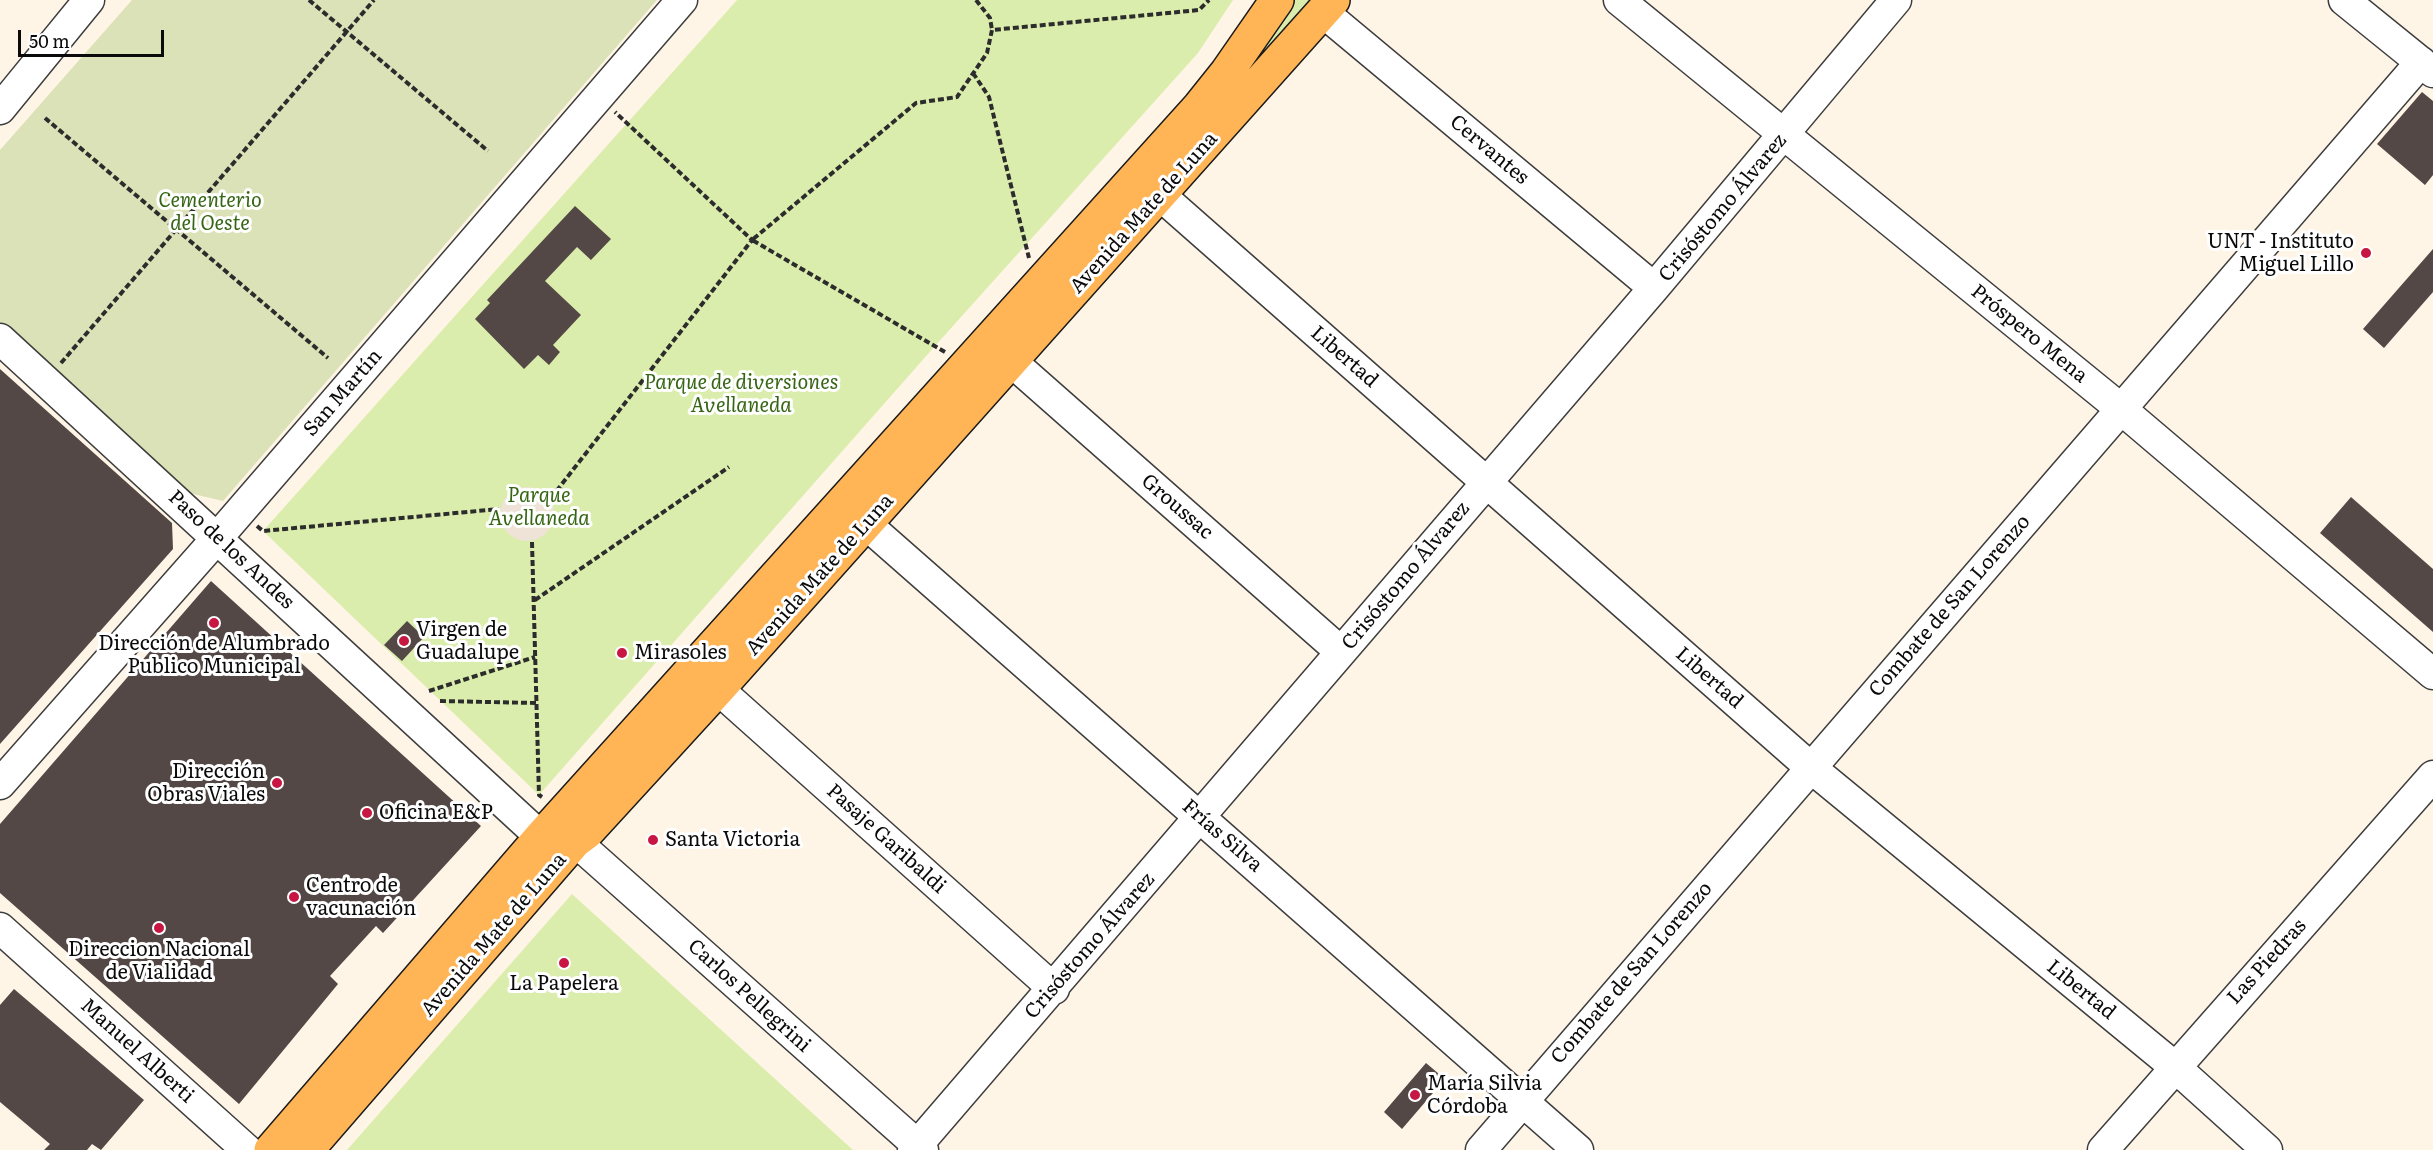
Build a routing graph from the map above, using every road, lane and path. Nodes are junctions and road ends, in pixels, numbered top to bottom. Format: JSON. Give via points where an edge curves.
{"nodes":[{"id":1,"x":89,"y":0,"type":"edge"},
{"id":2,"x":309,"y":0,"type":"edge"},
{"id":3,"x":374,"y":0,"type":"edge"},
{"id":4,"x":682,"y":0,"type":"edge"},
{"id":5,"x":976,"y":0,"type":"edge"},
{"id":6,"x":1209,"y":0,"type":"edge"},
{"id":7,"x":1277,"y":0,"type":"edge"},
{"id":8,"x":1619,"y":0,"type":"edge"},
{"id":9,"x":1896,"y":0,"type":"edge"},
{"id":10,"x":2344,"y":0,"type":"edge"},
{"id":11,"x":1328,"y":6,"type":"edge"},
{"id":12,"x":992,"y":30,"type":"junction"},
{"id":13,"x":346,"y":32,"type":"junction"},
{"id":14,"x":2427,"y":67,"type":"edge"},
{"id":15,"x":974,"y":73,"type":"junction"},
{"id":16,"x":599,"y":97,"type":"junction"},
{"id":17,"x":0,"y":109,"type":"edge"},
{"id":18,"x":45,"y":118,"type":"dead end"},
{"id":19,"x":1785,"y":134,"type":"junction"},
{"id":20,"x":488,"y":151,"type":"dead end"},
{"id":21,"x":1160,"y":195,"type":"junction"},
{"id":22,"x":176,"y":230,"type":"junction"},
{"id":23,"x":752,"y":240,"type":"junction"},
{"id":24,"x":1037,"y":287,"type":"junction"},
{"id":25,"x":1654,"y":288,"type":"junction"},
{"id":26,"x":0,"y":339,"type":"edge"},
{"id":27,"x":328,"y":358,"type":"dead end"},
{"id":28,"x":1012,"y":362,"type":"junction"},
{"id":29,"x":966,"y":366,"type":"junction"},
{"id":30,"x":45,"y":380,"type":"junction"},
{"id":31,"x":2121,"y":409,"type":"junction"},
{"id":32,"x":729,"y":467,"type":"dead end"},
{"id":33,"x":1486,"y":482,"type":"junction"},
{"id":34,"x":551,"y":498,"type":"dead end"},
{"id":35,"x":499,"y":509,"type":"dead end"},
{"id":36,"x":866,"y":524,"type":"junction"},
{"id":37,"x":263,"y":531,"type":"dead end"},
{"id":38,"x":218,"y":537,"type":"junction"},
{"id":39,"x":532,"y":542,"type":"dead end"},
{"id":40,"x":534,"y":600,"type":"junction"},
{"id":41,"x":1341,"y":652,"type":"junction"},
{"id":42,"x":535,"y":657,"type":"junction"},
{"id":43,"x":2433,"y":674,"type":"edge"},
{"id":44,"x":718,"y":689,"type":"junction"},
{"id":45,"x":429,"y":691,"type":"dead end"},
{"id":46,"x":440,"y":701,"type":"dead end"},
{"id":47,"x":536,"y":703,"type":"junction"},
{"id":48,"x":1810,"y":767,"type":"junction"},
{"id":49,"x":2433,"y":776,"type":"edge"},
{"id":50,"x":0,"y":784,"type":"edge"},
{"id":51,"x":539,"y":795,"type":"dead end"},
{"id":52,"x":1201,"y":817,"type":"junction"},
{"id":53,"x":542,"y":837,"type":"junction"},
{"id":54,"x":575,"y":841,"type":"junction"},
{"id":55,"x":0,"y":928,"type":"edge"},
{"id":56,"x":1054,"y":988,"type":"junction"},
{"id":57,"x":2175,"y":1067,"type":"junction"},
{"id":58,"x":1522,"y":1101,"type":"junction"},
{"id":59,"x":918,"y":1148,"type":"edge"},
{"id":60,"x":247,"y":1150,"type":"edge"},
{"id":61,"x":271,"y":1150,"type":"edge"},
{"id":62,"x":307,"y":1150,"type":"edge"},
{"id":63,"x":1481,"y":1150,"type":"edge"},
{"id":64,"x":1578,"y":1150,"type":"edge"},
{"id":65,"x":2103,"y":1150,"type":"edge"},
{"id":66,"x":2267,"y":1150,"type":"edge"}],
"edges":[{"from":1,"to":17,"type":"street"},
{"from":2,"to":13,"type":"path"},
{"from":3,"to":13,"type":"path"},
{"from":4,"to":16,"type":"street","name":"San Martín"},
{"from":5,"to":12,"type":"path","via":[[990,18]]},
{"from":6,"to":12,"type":"path","via":[[1199,10]]},
{"from":7,"to":24,"type":"main road","name":"Avenida Mate de Luna","via":[[1199,107]]},
{"from":8,"to":19,"type":"street","name":"Próspero Mena"},
{"from":9,"to":19,"type":"street","name":"Crisóstomo Álvarez"},
{"from":10,"to":14,"type":"street"},
{"from":11,"to":21,"type":"main road","name":"Avenida Mate de Luna"},
{"from":11,"to":25,"type":"street","name":"Cervantes"},
{"from":12,"to":15,"type":"path","via":[[987,53]]},
{"from":13,"to":20,"type":"path"},
{"from":13,"to":22,"type":"path"},
{"from":14,"to":31,"type":"street","name":"Combate de San Lorenzo"},
{"from":15,"to":23,"type":"path","via":[[957,97],[916,103]]},
{"from":15,"to":24,"type":"path","via":[[989,97]]},
{"from":16,"to":23,"type":"path"},
{"from":16,"to":38,"type":"street","name":"San Martín"},
{"from":18,"to":22,"type":"path"},
{"from":19,"to":25,"type":"street","name":"Crisóstomo Álvarez"},
{"from":19,"to":31,"type":"street","name":"Próspero Mena"},
{"from":21,"to":28,"type":"main road","name":"Avenida Mate de Luna"},
{"from":21,"to":33,"type":"street","name":"Libertad"},
{"from":22,"to":27,"type":"path"},
{"from":22,"to":30,"type":"path"},
{"from":23,"to":29,"type":"path"},
{"from":23,"to":34,"type":"path"},
{"from":24,"to":29,"type":"main road","name":"Avenida Mate de Luna"},
{"from":25,"to":33,"type":"street","name":"Crisóstomo Álvarez"},
{"from":26,"to":30,"type":"street","name":"Paso de los Andes"},
{"from":28,"to":36,"type":"main road","name":"Avenida Mate de Luna"},
{"from":28,"to":41,"type":"street","name":"Groussac"},
{"from":29,"to":53,"type":"main road","name":"Avenida Mate de Luna"},
{"from":30,"to":38,"type":"street","name":"Paso de los Andes"},
{"from":31,"to":43,"type":"street","name":"Próspero Mena"},
{"from":31,"to":48,"type":"street","name":"Combate de San Lorenzo"},
{"from":32,"to":40,"type":"path"},
{"from":33,"to":41,"type":"street","name":"Crisóstomo Álvarez"},
{"from":33,"to":48,"type":"street","name":"Libertad"},
{"from":35,"to":37,"type":"path"},
{"from":36,"to":44,"type":"main road","name":"Avenida Mate de Luna"},
{"from":36,"to":52,"type":"street","name":"Frías Silva"},
{"from":38,"to":50,"type":"street","name":"San Martín"},
{"from":38,"to":53,"type":"street","name":"Paso de los Andes"},
{"from":39,"to":40,"type":"path"},
{"from":40,"to":42,"type":"path"},
{"from":41,"to":52,"type":"street","name":"Crisóstomo Álvarez"},
{"from":42,"to":45,"type":"path"},
{"from":42,"to":47,"type":"path"},
{"from":44,"to":54,"type":"main road","name":"Avenida Mate de Luna"},
{"from":44,"to":56,"type":"street","name":"Pasaje Garibaldi"},
{"from":46,"to":47,"type":"path"},
{"from":47,"to":51,"type":"path"},
{"from":48,"to":57,"type":"street","name":"Libertad"},
{"from":48,"to":58,"type":"street","name":"Combate de San Lorenzo"},
{"from":49,"to":57,"type":"street","name":"Las Piedras"},
{"from":52,"to":56,"type":"street","name":"Crisóstomo Álvarez"},
{"from":52,"to":58,"type":"street","name":"Frías Silva"},
{"from":53,"to":54,"type":"street"},
{"from":53,"to":61,"type":"main road","name":"Avenida Mate de Luna"},
{"from":54,"to":59,"type":"street","name":"Carlos Pellegrini"},
{"from":54,"to":62,"type":"main road","name":"Avenida Mate de Luna"},
{"from":55,"to":60,"type":"street","name":"Manuel Alberti"},
{"from":56,"to":59,"type":"street","name":"Crisóstomo Álvarez"},
{"from":57,"to":65,"type":"street","name":"Las Piedras"},
{"from":57,"to":66,"type":"street","name":"Libertad"},
{"from":58,"to":63,"type":"street","name":"Combate de San Lorenzo"},
{"from":58,"to":64,"type":"street","name":"Frías Silva"}]}
